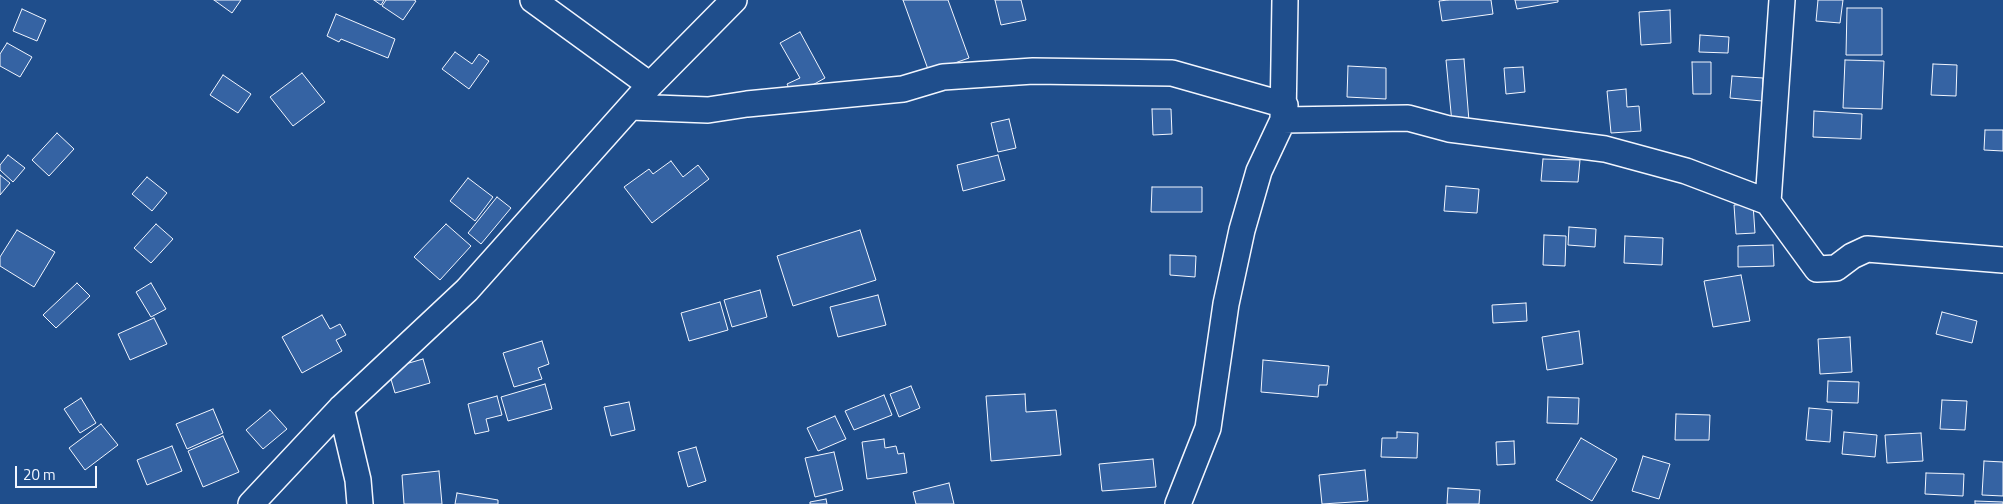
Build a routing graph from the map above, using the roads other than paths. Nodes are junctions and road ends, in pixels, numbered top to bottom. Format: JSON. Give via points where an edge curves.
{"nodes":[{"id":1,"x":533,"y":0,"type":"edge"},
{"id":2,"x":734,"y":0,"type":"edge"},
{"id":3,"x":1285,"y":0,"type":"edge"},
{"id":4,"x":1782,"y":0,"type":"edge"},
{"id":5,"x":650,"y":85,"type":"junction"},
{"id":6,"x":631,"y":107,"type":"junction"},
{"id":7,"x":1284,"y":112,"type":"junction"},
{"id":8,"x":1768,"y":202,"type":"junction"},
{"id":9,"x":2003,"y":260,"type":"edge"},
{"id":10,"x":341,"y":408,"type":"junction"},
{"id":11,"x":251,"y":504,"type":"edge"},
{"id":12,"x":360,"y":504,"type":"edge"},
{"id":13,"x":1178,"y":504,"type":"edge"}],
"edges":[{"from":1,"to":5,"type":"street"},
{"from":2,"to":5,"type":"street"},
{"from":3,"to":7,"type":"street"},
{"from":4,"to":8,"type":"street"},
{"from":5,"to":6,"type":"street"},
{"from":6,"to":7,"type":"street","via":[[708,110],[903,90],[943,77],[1033,71],[1172,73]]},
{"from":6,"to":10,"type":"street","via":[[467,290]]},
{"from":7,"to":8,"type":"street","via":[[1408,118],[1449,130],[1605,149],[1686,171]]},
{"from":7,"to":13,"type":"street","via":[[1259,171],[1242,230],[1226,304],[1208,428]]},
{"from":8,"to":9,"type":"street","via":[[1817,269],[1836,268],[1867,249]]},
{"from":10,"to":11,"type":"street"},
{"from":10,"to":12,"type":"street","via":[[358,480]]}]}
